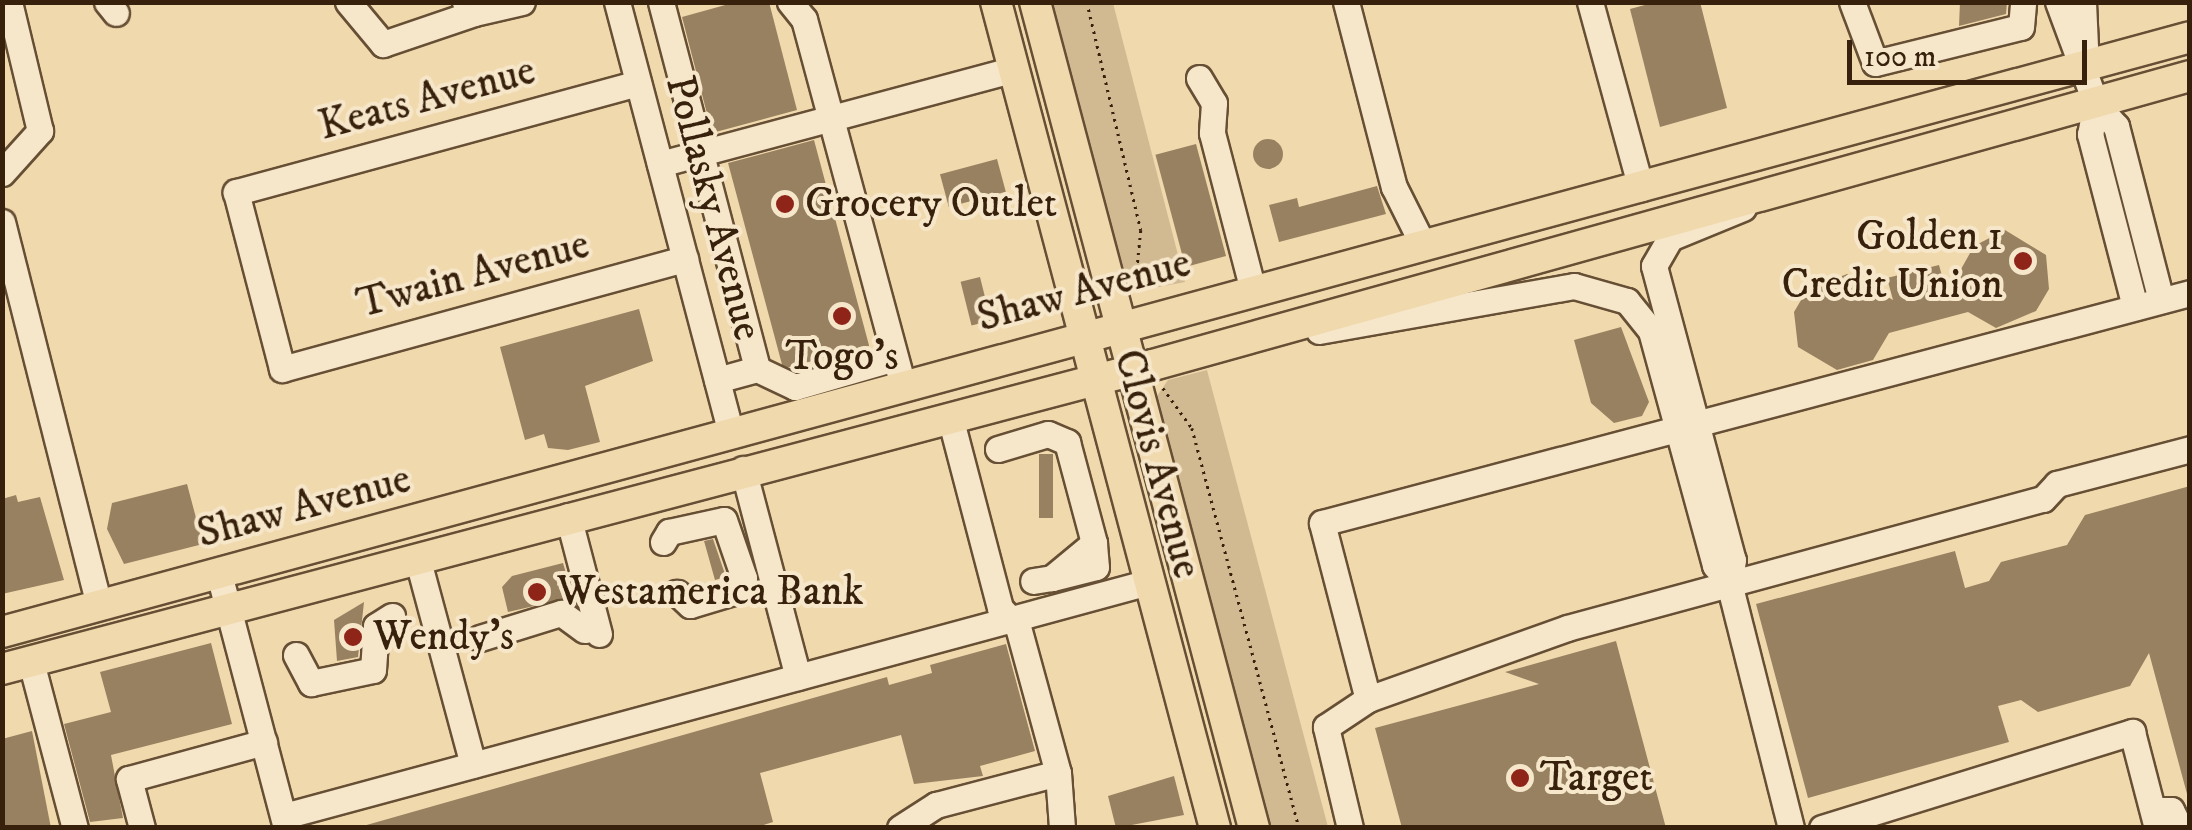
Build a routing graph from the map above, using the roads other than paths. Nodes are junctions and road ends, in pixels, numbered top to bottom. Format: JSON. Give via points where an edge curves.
{"nodes":[{"id":1,"x":9,"y":2,"type":"edge"},
{"id":2,"x":348,"y":2,"type":"edge"},
{"id":3,"x":522,"y":2,"type":"edge"},
{"id":4,"x":661,"y":2,"type":"edge"},
{"id":5,"x":790,"y":2,"type":"edge"},
{"id":6,"x":996,"y":2,"type":"edge"},
{"id":7,"x":1034,"y":2,"type":"edge"},
{"id":8,"x":1346,"y":2,"type":"edge"},
{"id":9,"x":1590,"y":2,"type":"edge"},
{"id":10,"x":1606,"y":2,"type":"edge"},
{"id":11,"x":2023,"y":2,"type":"edge"},
{"id":12,"x":2058,"y":2,"type":"edge"},
{"id":13,"x":2083,"y":2,"type":"edge"},
{"id":14,"x":625,"y":4,"type":"edge"},
{"id":15,"x":1853,"y":6,"type":"edge"},
{"id":16,"x":470,"y":8,"type":"edge"},
{"id":17,"x":2190,"y":37,"type":"edge"},
{"id":18,"x":12,"y":60,"type":"edge"},
{"id":19,"x":2086,"y":69,"type":"junction"},
{"id":20,"x":1012,"y":70,"type":"junction"},
{"id":21,"x":2190,"y":76,"type":"edge"},
{"id":22,"x":1198,"y":78,"type":"dead end"},
{"id":23,"x":638,"y":83,"type":"junction"},
{"id":24,"x":2096,"y":104,"type":"junction"},
{"id":25,"x":831,"y":118,"type":"junction"},
{"id":26,"x":701,"y":153,"type":"junction"},
{"id":27,"x":660,"y":164,"type":"junction"},
{"id":28,"x":2,"y":173,"type":"edge"},
{"id":29,"x":1648,"y":186,"type":"junction"},
{"id":30,"x":1769,"y":193,"type":"junction"},
{"id":31,"x":2,"y":203,"type":"edge"},
{"id":32,"x":2,"y":212,"type":"edge"},
{"id":33,"x":2,"y":222,"type":"edge"},
{"id":34,"x":1424,"y":245,"type":"junction"},
{"id":35,"x":685,"y":259,"type":"junction"},
{"id":36,"x":1466,"y":276,"type":"junction"},
{"id":37,"x":1253,"y":290,"type":"junction"},
{"id":38,"x":2190,"y":293,"type":"edge"},
{"id":39,"x":2161,"y":300,"type":"junction"},
{"id":40,"x":2136,"y":307,"type":"junction"},
{"id":41,"x":1132,"y":321,"type":"junction"},
{"id":42,"x":1080,"y":336,"type":"junction"},
{"id":43,"x":1191,"y":354,"type":"junction"},
{"id":44,"x":1143,"y":367,"type":"junction"},
{"id":45,"x":282,"y":369,"type":"joint"},
{"id":46,"x":757,"y":369,"type":"junction"},
{"id":47,"x":899,"y":371,"type":"junction"},
{"id":48,"x":717,"y":380,"type":"junction"},
{"id":49,"x":1092,"y":380,"type":"junction"},
{"id":50,"x":950,"y":418,"type":"junction"},
{"id":51,"x":1687,"y":426,"type":"junction"},
{"id":52,"x":732,"y":435,"type":"junction"},
{"id":53,"x":998,"y":448,"type":"dead end"},
{"id":54,"x":2190,"y":449,"type":"edge"},
{"id":55,"x":743,"y":469,"type":"junction"},
{"id":56,"x":568,"y":516,"type":"junction"},
{"id":57,"x":663,"y":542,"type":"dead end"},
{"id":58,"x":417,"y":556,"type":"junction"},
{"id":59,"x":219,"y":574,"type":"junction"},
{"id":60,"x":1043,"y":580,"type":"dead end"},
{"id":61,"x":1144,"y":584,"type":"junction"},
{"id":62,"x":1729,"y":584,"type":"junction"},
{"id":63,"x":677,"y":593,"type":"dead end"},
{"id":64,"x":99,"y":606,"type":"junction"},
{"id":65,"x":229,"y":608,"type":"junction"},
{"id":66,"x":392,"y":616,"type":"dead end"},
{"id":67,"x":1011,"y":620,"type":"junction"},
{"id":68,"x":2,"y":632,"type":"edge"},
{"id":69,"x":480,"y":638,"type":"dead end"},
{"id":70,"x":2,"y":650,"type":"edge"},
{"id":71,"x":296,"y":655,"type":"dead end"},
{"id":72,"x":17,"y":666,"type":"edge"},
{"id":73,"x":798,"y":677,"type":"junction"},
{"id":74,"x":1368,"y":698,"type":"junction"},
{"id":75,"x":264,"y":742,"type":"junction"},
{"id":76,"x":473,"y":765,"type":"junction"},
{"id":77,"x":1058,"y":773,"type":"junction"},
{"id":78,"x":2155,"y":818,"type":"edge"},
{"id":79,"x":1859,"y":820,"type":"edge"},
{"id":80,"x":285,"y":822,"type":"edge"},
{"id":81,"x":1248,"y":826,"type":"edge"},
{"id":82,"x":74,"y":828,"type":"edge"},
{"id":83,"x":142,"y":828,"type":"edge"},
{"id":84,"x":900,"y":828,"type":"edge"},
{"id":85,"x":1062,"y":828,"type":"edge"},
{"id":86,"x":1215,"y":828,"type":"edge"},
{"id":87,"x":1350,"y":828,"type":"edge"},
{"id":88,"x":1790,"y":828,"type":"edge"},
{"id":89,"x":1822,"y":828,"type":"edge"},
{"id":90,"x":2180,"y":828,"type":"edge"}],
"edges":[{"from":1,"to":18,"type":"street"},
{"from":2,"to":16,"type":"street","via":[[383,44]]},
{"from":3,"to":16,"type":"street"},
{"from":4,"to":26,"type":"street"},
{"from":5,"to":25,"type":"street","via":[[804,19]]},
{"from":6,"to":20,"type":"main road","name":"Clovis Avenue"},
{"from":7,"to":41,"type":"main road","name":"Clovis Avenue"},
{"from":8,"to":34,"type":"street","via":[[1394,187]]},
{"from":9,"to":29,"type":"street"},
{"from":10,"to":29,"type":"street"},
{"from":11,"to":15,"type":"street","via":[[2021,27],[1875,63]]},
{"from":12,"to":19,"type":"street"},
{"from":13,"to":19,"type":"street","via":[[2092,35]]},
{"from":14,"to":23,"type":"street","name":"Pollasky Avenue"},
{"from":17,"to":19,"type":"main road","name":"Shaw Avenue"},
{"from":18,"to":28,"type":"street","via":[[40,131]]},
{"from":19,"to":24,"type":"street"},
{"from":19,"to":29,"type":"main road","name":"Shaw Avenue"},
{"from":20,"to":25,"type":"street"},
{"from":20,"to":42,"type":"main road","name":"Clovis Avenue"},
{"from":21,"to":24,"type":"main road","name":"Shaw Avenue"},
{"from":22,"to":37,"type":"street","via":[[1214,104],[1212,133]]},
{"from":23,"to":27,"type":"street","name":"Pollasky Avenue"},
{"from":23,"to":45,"type":"street","name":"Keats Avenue","via":[[236,192]]},
{"from":24,"to":30,"type":"main road","name":"Shaw Avenue"},
{"from":24,"to":39,"type":"street","via":[[2116,126]]},
{"from":24,"to":40,"type":"street","via":[[2090,134]]},
{"from":25,"to":26,"type":"street"},
{"from":25,"to":47,"type":"street"},
{"from":26,"to":27,"type":"street"},
{"from":26,"to":46,"type":"street"},
{"from":27,"to":35,"type":"street","name":"Pollasky Avenue"},
{"from":29,"to":34,"type":"main road","name":"Shaw Avenue"},
{"from":29,"to":36,"type":"main road","via":[[1640,207],[1523,242]]},
{"from":30,"to":36,"type":"main road","name":"Shaw Avenue"},
{"from":30,"to":51,"type":"street","via":[[1670,238],[1655,257]]},
{"from":31,"to":32,"type":"street"},
{"from":33,"to":64,"type":"street"},
{"from":34,"to":37,"type":"main road","name":"Shaw Avenue"},
{"from":35,"to":45,"type":"street","name":"Twain Avenue"},
{"from":35,"to":48,"type":"street","name":"Pollasky Avenue"},
{"from":36,"to":43,"type":"main road","name":"Shaw Avenue"},
{"from":37,"to":41,"type":"main road","name":"Shaw Avenue"},
{"from":38,"to":39,"type":"street"},
{"from":39,"to":40,"type":"street"},
{"from":40,"to":51,"type":"street"},
{"from":41,"to":42,"type":"main road","name":"Shaw Avenue"},
{"from":41,"to":44,"type":"main road","name":"Clovis Avenue"},
{"from":42,"to":47,"type":"main road","name":"Shaw Avenue"},
{"from":42,"to":49,"type":"main road","name":"Clovis Avenue"},
{"from":43,"to":44,"type":"main road","name":"Shaw Avenue"},
{"from":43,"to":51,"type":"street","via":[[1594,287],[1645,320]]},
{"from":44,"to":49,"type":"main road","name":"Shaw Avenue"},
{"from":44,"to":81,"type":"main road","name":"Clovis Avenue"},
{"from":46,"to":47,"type":"street","via":[[795,387]]},
{"from":46,"to":48,"type":"street"},
{"from":47,"to":52,"type":"main road","name":"Shaw Avenue"},
{"from":47,"to":55,"type":"main road","via":[[842,421],[752,448]]},
{"from":48,"to":52,"type":"street","name":"Pollasky Avenue"},
{"from":49,"to":50,"type":"main road","name":"Shaw Avenue"},
{"from":49,"to":61,"type":"main road","name":"Clovis Avenue"},
{"from":50,"to":55,"type":"main road","name":"Shaw Avenue"},
{"from":50,"to":67,"type":"street"},
{"from":51,"to":62,"type":"street","via":[[1733,560]]},
{"from":51,"to":74,"type":"street","via":[[1322,523]]},
{"from":52,"to":56,"type":"main road","via":[[727,456],[579,496]]},
{"from":52,"to":59,"type":"main road","name":"Shaw Avenue"},
{"from":53,"to":60,"type":"street","via":[[1048,434],[1067,442],[1094,543]]},
{"from":54,"to":62,"type":"street"},
{"from":55,"to":56,"type":"main road","name":"Shaw Avenue"},
{"from":55,"to":73,"type":"street"},
{"from":56,"to":58,"type":"main road","name":"Shaw Avenue"},
{"from":56,"to":69,"type":"street","via":[[592,632],[561,613]]},
{"from":57,"to":63,"type":"street","via":[[669,532],[724,520],[744,578],[740,590],[690,605]]},
{"from":58,"to":65,"type":"main road","name":"Shaw Avenue"},
{"from":58,"to":76,"type":"street"},
{"from":59,"to":64,"type":"main road","name":"Shaw Avenue"},
{"from":59,"to":65,"type":"street"},
{"from":61,"to":67,"type":"street"},
{"from":61,"to":86,"type":"main road","name":"Clovis Avenue"},
{"from":62,"to":74,"type":"street","via":[[1526,641]]},
{"from":62,"to":88,"type":"street"},
{"from":64,"to":68,"type":"main road","name":"Shaw Avenue"},
{"from":64,"to":70,"type":"main road"},
{"from":65,"to":72,"type":"main road","name":"Shaw Avenue"},
{"from":65,"to":75,"type":"street"},
{"from":66,"to":71,"type":"street","via":[[376,626],[373,670],[312,683]]},
{"from":67,"to":73,"type":"street"},
{"from":67,"to":77,"type":"street"},
{"from":72,"to":82,"type":"street"},
{"from":73,"to":76,"type":"street"},
{"from":74,"to":87,"type":"street","via":[[1333,716],[1325,732]]},
{"from":75,"to":80,"type":"street"},
{"from":75,"to":83,"type":"street","via":[[130,779]]},
{"from":76,"to":80,"type":"street"},
{"from":77,"to":84,"type":"street","via":[[936,805]]},
{"from":77,"to":85,"type":"street"},
{"from":78,"to":79,"type":"street","via":[[2132,732]]},
{"from":78,"to":90,"type":"street","via":[[2171,810]]},
{"from":79,"to":89,"type":"street"}]}
